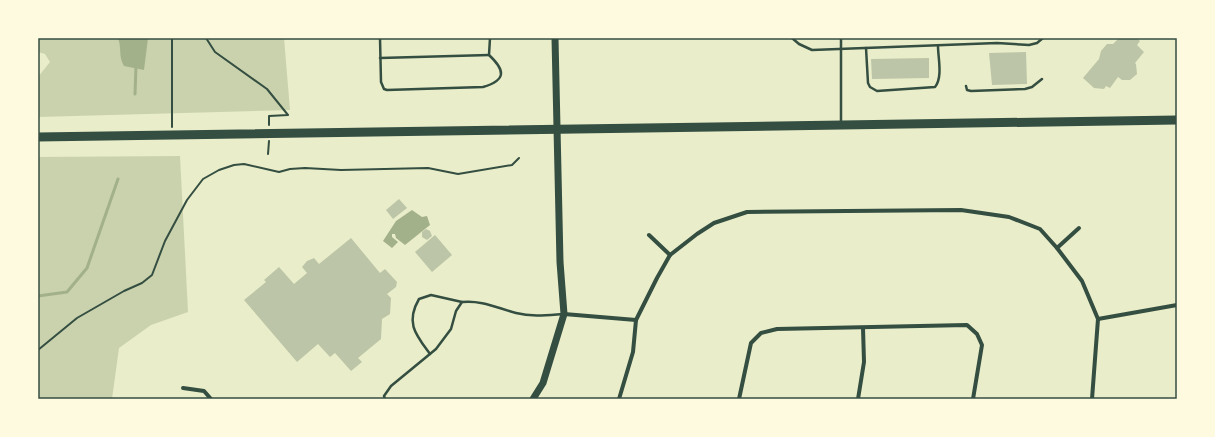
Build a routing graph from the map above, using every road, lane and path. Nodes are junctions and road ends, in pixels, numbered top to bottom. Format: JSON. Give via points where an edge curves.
{"nodes":[{"id":1,"x":172,"y":38,"type":"edge"},
{"id":2,"x":206,"y":38,"type":"edge"},
{"id":3,"x":380,"y":38,"type":"edge"},
{"id":4,"x":490,"y":38,"type":"edge"},
{"id":5,"x":555,"y":38,"type":"edge"},
{"id":6,"x":792,"y":38,"type":"edge"},
{"id":7,"x":841,"y":38,"type":"edge"},
{"id":8,"x":1043,"y":38,"type":"edge"},
{"id":9,"x":938,"y":46,"type":"junction"},
{"id":10,"x":866,"y":48,"type":"junction"},
{"id":11,"x":841,"y":49,"type":"junction"},
{"id":12,"x":489,"y":55,"type":"junction"},
{"id":13,"x":380,"y":58,"type":"junction"},
{"id":14,"x":1042,"y":79,"type":"dead end"},
{"id":15,"x":966,"y":86,"type":"dead end"},
{"id":16,"x":285,"y":111,"type":"dead end"},
{"id":17,"x":1177,"y":120,"type":"edge"},
{"id":18,"x":840,"y":124,"type":"junction"},
{"id":19,"x":557,"y":128,"type":"junction"},
{"id":20,"x":173,"y":134,"type":"junction"},
{"id":21,"x":38,"y":137,"type":"edge"},
{"id":22,"x":519,"y":158,"type":"dead end"},
{"id":23,"x":1079,"y":228,"type":"dead end"},
{"id":24,"x":649,"y":235,"type":"dead end"},
{"id":25,"x":1057,"y":248,"type":"junction"},
{"id":26,"x":670,"y":255,"type":"junction"},
{"id":27,"x":462,"y":302,"type":"junction"},
{"id":28,"x":1177,"y":305,"type":"edge"},
{"id":29,"x":564,"y":314,"type":"junction"},
{"id":30,"x":1098,"y":319,"type":"junction"},
{"id":31,"x":636,"y":320,"type":"junction"},
{"id":32,"x":863,"y":328,"type":"junction"},
{"id":33,"x":38,"y":350,"type":"edge"},
{"id":34,"x":430,"y":354,"type":"junction"},
{"id":35,"x":183,"y":388,"type":"dead end"},
{"id":36,"x":211,"y":399,"type":"edge"},
{"id":37,"x":385,"y":399,"type":"edge"},
{"id":38,"x":533,"y":399,"type":"edge"},
{"id":39,"x":619,"y":399,"type":"edge"},
{"id":40,"x":739,"y":399,"type":"edge"},
{"id":41,"x":858,"y":399,"type":"edge"},
{"id":42,"x":973,"y":399,"type":"edge"},
{"id":43,"x":1092,"y":399,"type":"edge"}],
"edges":[{"from":1,"to":20,"type":"path"},
{"from":2,"to":16,"type":"path","via":[[215,52],[267,89]]},
{"from":3,"to":13,"type":"lane"},
{"from":4,"to":12,"type":"lane"},
{"from":5,"to":19,"type":"street"},
{"from":6,"to":11,"type":"lane","via":[[812,50]]},
{"from":7,"to":11,"type":"lane"},
{"from":8,"to":9,"type":"lane","via":[[1029,45],[997,43]]},
{"from":9,"to":10,"type":"lane"},
{"from":9,"to":10,"type":"lane","via":[[940,75],[935,87],[877,91],[868,83]]},
{"from":10,"to":11,"type":"lane"},
{"from":11,"to":18,"type":"lane"},
{"from":12,"to":13,"type":"lane"},
{"from":12,"to":13,"type":"lane","via":[[500,64],[502,70],[500,76],[490,85],[387,90],[381,86]]},
{"from":14,"to":15,"type":"lane","via":[[1025,89],[971,91],[967,90]]},
{"from":17,"to":18,"type":"main road"},
{"from":18,"to":19,"type":"main road"},
{"from":19,"to":20,"type":"main road"},
{"from":19,"to":29,"type":"street","via":[[560,262]]},
{"from":20,"to":21,"type":"main road"},
{"from":22,"to":33,"type":"path","via":[[512,165],[458,174],[428,168],[305,168],[279,172],[244,164],[219,170],[203,179],[187,200],[172,226],[152,275],[77,318]]},
{"from":23,"to":25,"type":"street"},
{"from":24,"to":26,"type":"street"},
{"from":25,"to":26,"type":"street","via":[[1040,229],[1009,217],[961,210],[747,212],[714,223]]},
{"from":25,"to":30,"type":"street","via":[[1082,281]]},
{"from":26,"to":31,"type":"street"},
{"from":27,"to":29,"type":"lane","via":[[476,300],[535,316]]},
{"from":27,"to":34,"type":"lane","via":[[456,311],[451,329]]},
{"from":27,"to":34,"type":"lane","via":[[431,295],[419,299],[414,307],[412,324]]},
{"from":28,"to":30,"type":"street"},
{"from":29,"to":31,"type":"street"},
{"from":29,"to":38,"type":"street","via":[[543,383]]},
{"from":30,"to":43,"type":"street"},
{"from":31,"to":39,"type":"street","via":[[633,352]]},
{"from":32,"to":40,"type":"street","via":[[777,329],[761,333],[751,342]]},
{"from":32,"to":41,"type":"street","via":[[864,362]]},
{"from":32,"to":42,"type":"street","via":[[967,325],[977,334],[982,345]]},
{"from":34,"to":37,"type":"lane","via":[[391,386],[384,396]]},
{"from":35,"to":36,"type":"street","via":[[204,391]]}]}
